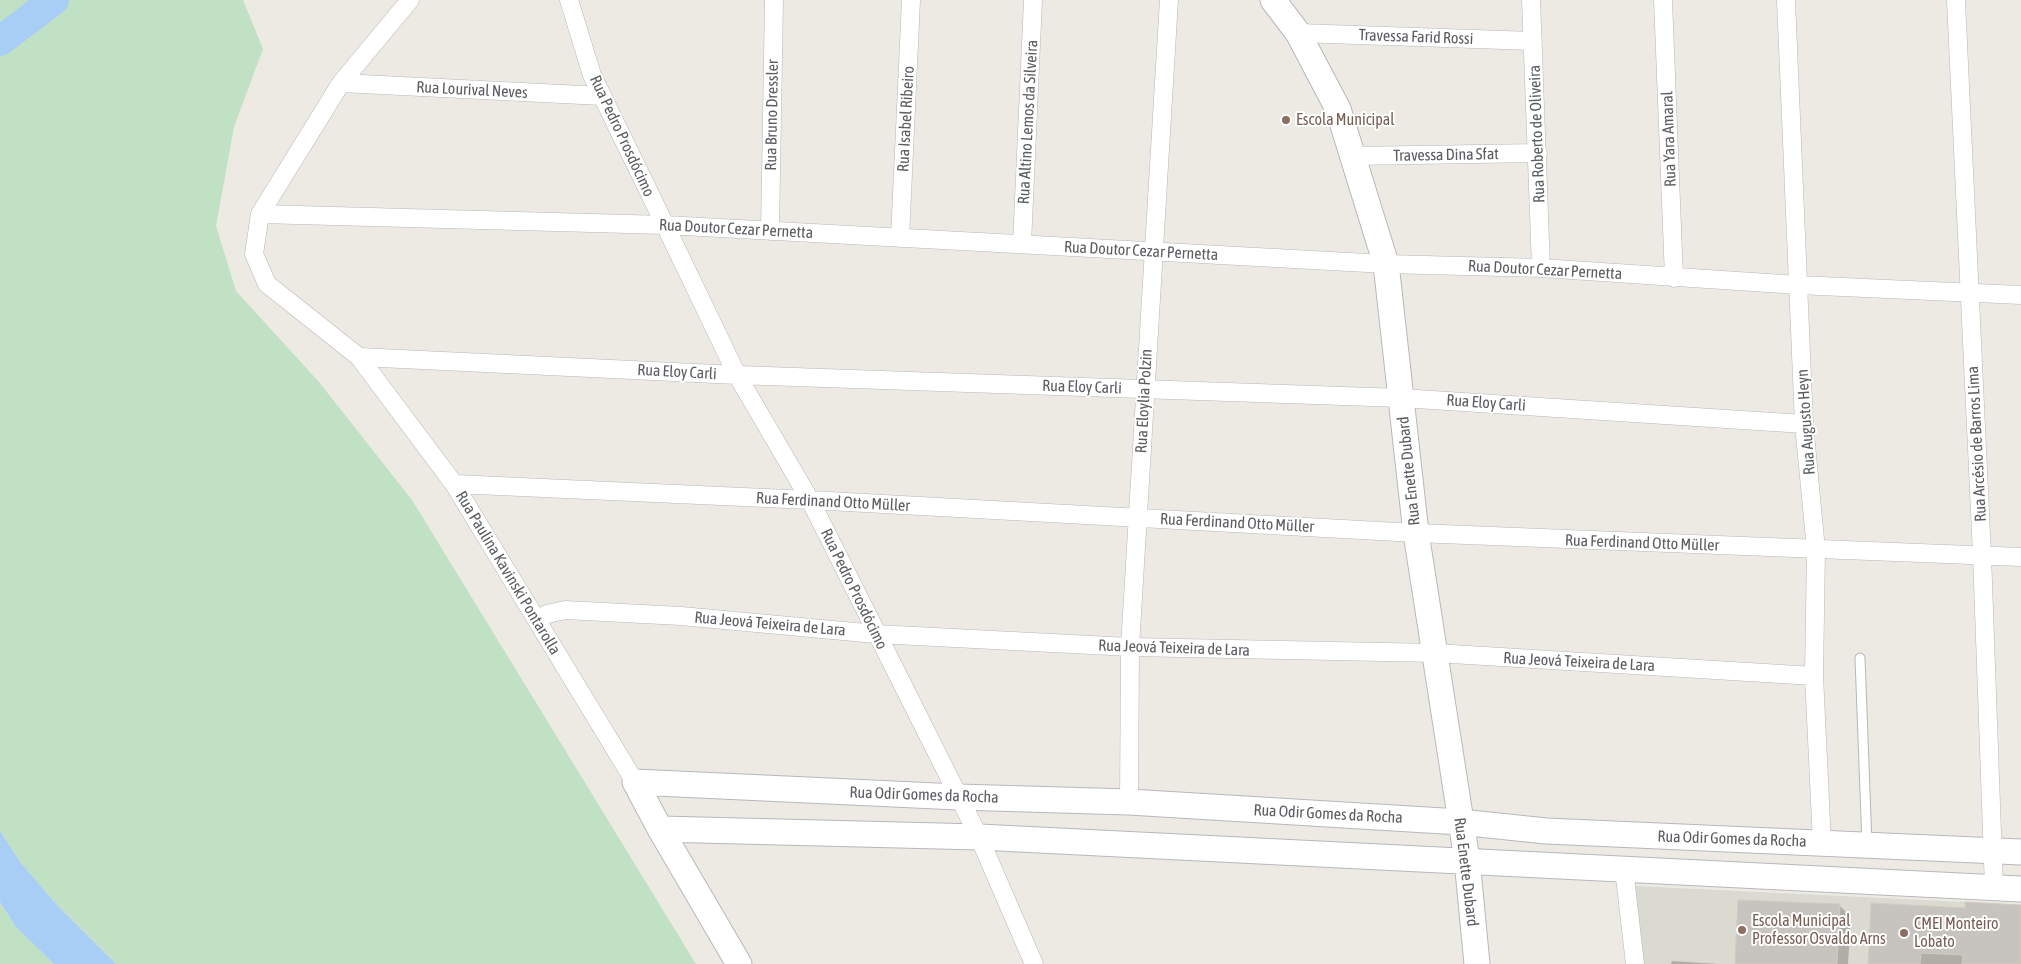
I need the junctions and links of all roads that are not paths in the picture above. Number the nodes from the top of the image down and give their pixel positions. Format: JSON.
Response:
{"nodes":[{"id":1,"x":410,"y":0,"type":"edge"},
{"id":2,"x":569,"y":0,"type":"edge"},
{"id":3,"x":774,"y":0,"type":"edge"},
{"id":4,"x":911,"y":0,"type":"edge"},
{"id":5,"x":1034,"y":0,"type":"edge"},
{"id":6,"x":1169,"y":0,"type":"edge"},
{"id":7,"x":1273,"y":0,"type":"edge"},
{"id":8,"x":1531,"y":0,"type":"edge"},
{"id":9,"x":1663,"y":0,"type":"edge"},
{"id":10,"x":1786,"y":0,"type":"edge"},
{"id":11,"x":1956,"y":0,"type":"edge"},
{"id":12,"x":1298,"y":33,"type":"junction"},
{"id":13,"x":1533,"y":41,"type":"junction"},
{"id":14,"x":341,"y":83,"type":"junction"},
{"id":15,"x":602,"y":96,"type":"junction"},
{"id":16,"x":1538,"y":153,"type":"junction"},
{"id":17,"x":1353,"y":156,"type":"junction"},
{"id":18,"x":260,"y":214,"type":"junction"},
{"id":19,"x":664,"y":225,"type":"junction"},
{"id":20,"x":770,"y":231,"type":"junction"},
{"id":21,"x":900,"y":238,"type":"junction"},
{"id":22,"x":1022,"y":244,"type":"junction"},
{"id":23,"x":1153,"y":251,"type":"junction"},
{"id":24,"x":1386,"y":264,"type":"junction"},
{"id":25,"x":1541,"y":268,"type":"junction"},
{"id":26,"x":1674,"y":278,"type":"junction"},
{"id":27,"x":1798,"y":285,"type":"junction"},
{"id":28,"x":1970,"y":292,"type":"junction"},
{"id":29,"x":2021,"y":295,"type":"edge"},
{"id":30,"x":359,"y":357,"type":"junction"},
{"id":31,"x":737,"y":375,"type":"junction"},
{"id":32,"x":1145,"y":389,"type":"junction"},
{"id":33,"x":1401,"y":398,"type":"junction"},
{"id":34,"x":1804,"y":424,"type":"junction"},
{"id":35,"x":454,"y":484,"type":"junction"},
{"id":36,"x":810,"y":500,"type":"junction"},
{"id":37,"x":1137,"y":518,"type":"junction"},
{"id":38,"x":1416,"y":533,"type":"junction"},
{"id":39,"x":1816,"y":550,"type":"junction"},
{"id":40,"x":1982,"y":555,"type":"junction"},
{"id":41,"x":2021,"y":557,"type":"edge"},
{"id":42,"x":537,"y":620,"type":"junction"},
{"id":43,"x":876,"y":634,"type":"junction"},
{"id":44,"x":1130,"y":648,"type":"junction"},
{"id":45,"x":1435,"y":653,"type":"junction"},
{"id":46,"x":1860,"y":658,"type":"dead end"},
{"id":47,"x":1814,"y":676,"type":"junction"},
{"id":48,"x":635,"y":782,"type":"junction"},
{"id":49,"x":958,"y":797,"type":"junction"},
{"id":50,"x":1130,"y":802,"type":"junction"},
{"id":51,"x":1460,"y":822,"type":"junction"},
{"id":52,"x":660,"y":829,"type":"junction"},
{"id":53,"x":978,"y":837,"type":"junction"},
{"id":54,"x":1822,"y":843,"type":"junction"},
{"id":55,"x":1867,"y":845,"type":"junction"},
{"id":56,"x":1994,"y":850,"type":"junction"},
{"id":57,"x":2021,"y":852,"type":"edge"},
{"id":58,"x":1467,"y":860,"type":"junction"},
{"id":59,"x":1624,"y":869,"type":"junction"},
{"id":60,"x":1994,"y":888,"type":"junction"},
{"id":61,"x":2021,"y":889,"type":"edge"},
{"id":62,"x":739,"y":964,"type":"edge"},
{"id":63,"x":1034,"y":964,"type":"edge"},
{"id":64,"x":1477,"y":964,"type":"edge"},
{"id":65,"x":1635,"y":964,"type":"edge"}],
"edges":[{"from":1,"to":14,"type":"street"},
{"from":2,"to":15,"type":"street","name":"Rua Pedro Prosdócimo"},
{"from":3,"to":20,"type":"street","name":"Rua Bruno Dressler"},
{"from":4,"to":21,"type":"street","name":"Rua Isabel Ribeiro"},
{"from":5,"to":22,"type":"street","name":"Rua Altino Lemos da Silveira"},
{"from":6,"to":23,"type":"street","name":"Rua Eloylia Polzin"},
{"from":7,"to":12,"type":"street","name":"Rua Enette Dubard"},
{"from":8,"to":13,"type":"street","name":"Rua Roberto de Oliveira"},
{"from":9,"to":26,"type":"street","name":"Rua Yara Amaral"},
{"from":10,"to":27,"type":"street","name":"Rua Augusto Heyn"},
{"from":11,"to":28,"type":"street","name":"Rua Arcésio de Barros Lima"},
{"from":12,"to":13,"type":"street","name":"Travessa Farid Rossi"},
{"from":12,"to":17,"type":"street","name":"Rua Enette Dubard"},
{"from":13,"to":16,"type":"street","name":"Rua Roberto de Oliveira"},
{"from":14,"to":15,"type":"street","name":"Rua Lourival Neves"},
{"from":14,"to":18,"type":"street"},
{"from":15,"to":19,"type":"street","name":"Rua Pedro Prosdócimo"},
{"from":16,"to":17,"type":"street","name":"Travessa Dina Sfat"},
{"from":16,"to":25,"type":"street","name":"Rua Roberto de Oliveira"},
{"from":17,"to":24,"type":"street","name":"Rua Enette Dubard"},
{"from":18,"to":19,"type":"street","name":"Rua Doutor Cezar Pernetta"},
{"from":18,"to":30,"type":"street","name":"Rua Paulina Kavinski Pontarolla"},
{"from":19,"to":20,"type":"street","name":"Rua Doutor Cezar Pernetta"},
{"from":19,"to":31,"type":"street","name":"Rua Pedro Prosdócimo"},
{"from":20,"to":21,"type":"street","name":"Rua Doutor Cezar Pernetta"},
{"from":21,"to":22,"type":"street","name":"Rua Doutor Cezar Pernetta"},
{"from":22,"to":23,"type":"street","name":"Rua Doutor Cezar Pernetta"},
{"from":23,"to":24,"type":"street","name":"Rua Doutor Cezar Pernetta"},
{"from":23,"to":32,"type":"street","name":"Rua Eloylia Polzin"},
{"from":24,"to":25,"type":"street","name":"Rua Doutor Cezar Pernetta"},
{"from":24,"to":33,"type":"street","name":"Rua Enette Dubard"},
{"from":25,"to":26,"type":"street","name":"Rua Doutor Cezar Pernetta"},
{"from":26,"to":27,"type":"street","name":"Rua Doutor Cezar Pernetta"},
{"from":27,"to":28,"type":"street","name":"Rua Doutor Cezar Pernetta"},
{"from":27,"to":34,"type":"street","name":"Rua Augusto Heyn"},
{"from":28,"to":29,"type":"street","name":"Rua Doutor Cezar Pernetta"},
{"from":28,"to":40,"type":"street","name":"Rua Arcésio de Barros Lima"},
{"from":30,"to":31,"type":"street","name":"Rua Eloy Carli"},
{"from":30,"to":35,"type":"street","name":"Rua Paulina Kavinski Pontarolla"},
{"from":31,"to":32,"type":"street","name":"Rua Eloy Carli"},
{"from":31,"to":36,"type":"street","name":"Rua Pedro Prosdócimo"},
{"from":32,"to":33,"type":"street","name":"Rua Eloy Carli"},
{"from":32,"to":37,"type":"street","name":"Rua Eloylia Polzin"},
{"from":33,"to":34,"type":"street","name":"Rua Eloy Carli"},
{"from":33,"to":38,"type":"street","name":"Rua Enette Dubard"},
{"from":34,"to":39,"type":"street","name":"Rua Augusto Heyn"},
{"from":35,"to":36,"type":"street","name":"Rua Ferdinand Otto Müller"},
{"from":35,"to":42,"type":"street","name":"Rua Paulina Kavinski Pontarolla"},
{"from":36,"to":37,"type":"street","name":"Rua Ferdinand Otto Müller"},
{"from":36,"to":43,"type":"street","name":"Rua Pedro Prosdócimo"},
{"from":37,"to":38,"type":"street","name":"Rua Ferdinand Otto Müller"},
{"from":37,"to":44,"type":"street","name":"Rua Eloylia Polzin"},
{"from":38,"to":39,"type":"street","name":"Rua Ferdinand Otto Müller"},
{"from":38,"to":45,"type":"street","name":"Rua Enette Dubard"},
{"from":39,"to":40,"type":"street","name":"Rua Ferdinand Otto Müller"},
{"from":39,"to":47,"type":"street","name":"Rua Augusto Heyn"},
{"from":40,"to":41,"type":"street","name":"Rua Ferdinand Otto Müller"},
{"from":40,"to":56,"type":"street","name":"Rua Arcésio de Barros Lima"},
{"from":42,"to":43,"type":"street","name":"Rua Jeová Teixeira de Lara"},
{"from":42,"to":48,"type":"street","name":"Rua Paulina Kavinski Pontarolla"},
{"from":43,"to":44,"type":"street","name":"Rua Jeová Teixeira de Lara"},
{"from":43,"to":49,"type":"street","name":"Rua Pedro Prosdócimo"},
{"from":44,"to":45,"type":"street","name":"Rua Jeová Teixeira de Lara"},
{"from":44,"to":50,"type":"street","name":"Rua Eloylia Polzin"},
{"from":45,"to":47,"type":"street","name":"Rua Jeová Teixeira de Lara"},
{"from":45,"to":51,"type":"street","name":"Rua Enette Dubard"},
{"from":46,"to":55,"type":"lane"},
{"from":47,"to":54,"type":"street","name":"Rua Augusto Heyn"},
{"from":48,"to":49,"type":"street","name":"Rua Odir Gomes da Rocha"},
{"from":48,"to":52,"type":"street","name":"Rua Paulina Kavinski Pontarolla"},
{"from":49,"to":50,"type":"street","name":"Rua Odir Gomes da Rocha"},
{"from":49,"to":53,"type":"street","name":"Rua Pedro Prosdócimo"},
{"from":50,"to":51,"type":"street","name":"Rua Odir Gomes da Rocha"},
{"from":51,"to":54,"type":"street","name":"Rua Odir Gomes da Rocha"},
{"from":51,"to":58,"type":"street","name":"Rua Enette Dubard"},
{"from":52,"to":53,"type":"street"},
{"from":52,"to":62,"type":"street","name":"Rua Paulina Kavinski Pontarolla"},
{"from":53,"to":58,"type":"street"},
{"from":53,"to":63,"type":"street","name":"Rua Pedro Prosdócimo"},
{"from":54,"to":55,"type":"street","name":"Rua Odir Gomes da Rocha"},
{"from":55,"to":56,"type":"street","name":"Rua Odir Gomes da Rocha"},
{"from":56,"to":57,"type":"street","name":"Rua Odir Gomes da Rocha"},
{"from":56,"to":60,"type":"street","name":"Rua Arcésio de Barros Lima"},
{"from":58,"to":59,"type":"street"},
{"from":58,"to":64,"type":"street","name":"Rua Enette Dubard"},
{"from":59,"to":60,"type":"street"},
{"from":59,"to":65,"type":"street"},
{"from":60,"to":61,"type":"street"}]}
